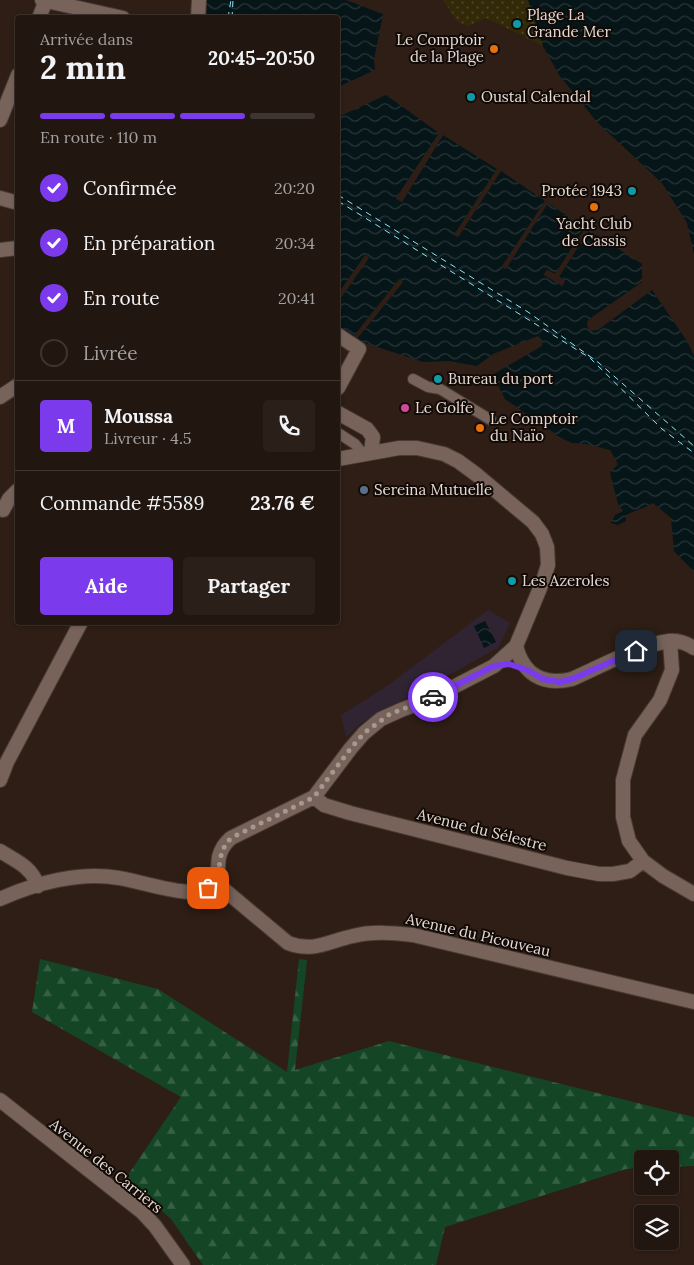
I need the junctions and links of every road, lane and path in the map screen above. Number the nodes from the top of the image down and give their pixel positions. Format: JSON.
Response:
{"nodes":[{"id":1,"x":44,"y":0,"type":"edge"},
{"id":2,"x":199,"y":0,"type":"edge"},
{"id":3,"x":40,"y":15,"type":"edge"},
{"id":4,"x":114,"y":15,"type":"edge"},
{"id":5,"x":198,"y":15,"type":"edge"},
{"id":6,"x":15,"y":82,"type":"edge"},
{"id":7,"x":0,"y":120,"type":"edge"},
{"id":8,"x":0,"y":198,"type":"edge"},
{"id":9,"x":15,"y":202,"type":"edge"},
{"id":10,"x":15,"y":248,"type":"edge"},
{"id":11,"x":0,"y":250,"type":"edge"},
{"id":12,"x":340,"y":336,"type":"edge"},
{"id":13,"x":413,"y":379,"type":"dead end"},
{"id":14,"x":340,"y":384,"type":"edge"},
{"id":15,"x":15,"y":387,"type":"edge"},
{"id":16,"x":0,"y":397,"type":"edge"},
{"id":17,"x":340,"y":414,"type":"edge"},
{"id":18,"x":492,"y":420,"type":"dead end"},
{"id":19,"x":340,"y":434,"type":"edge"},
{"id":20,"x":367,"y":453,"type":"junction"},
{"id":21,"x":340,"y":459,"type":"edge"},
{"id":22,"x":15,"y":493,"type":"edge"},
{"id":23,"x":1,"y":512,"type":"edge"},
{"id":24,"x":79,"y":625,"type":"edge"},
{"id":25,"x":670,"y":641,"type":"junction"},
{"id":26,"x":516,"y":646,"type":"junction"},
{"id":27,"x":694,"y":648,"type":"edge"},
{"id":28,"x":494,"y":666,"type":"junction"},
{"id":29,"x":527,"y":670,"type":"junction"},
{"id":30,"x":0,"y":780,"type":"edge"},
{"id":31,"x":314,"y":797,"type":"junction"},
{"id":32,"x":0,"y":851,"type":"edge"},
{"id":33,"x":643,"y":861,"type":"junction"},
{"id":34,"x":215,"y":882,"type":"junction"},
{"id":35,"x":38,"y":886,"type":"junction"},
{"id":36,"x":694,"y":894,"type":"edge"},
{"id":37,"x":0,"y":900,"type":"edge"},
{"id":38,"x":694,"y":1002,"type":"edge"},
{"id":39,"x":0,"y":1100,"type":"edge"},
{"id":40,"x":183,"y":1265,"type":"edge"}],
"edges":[{"from":1,"to":3,"type":"street"},
{"from":1,"to":4,"type":"street"},
{"from":2,"to":5,"type":"street"},
{"from":6,"to":7,"type":"street"},
{"from":8,"to":9,"type":"street"},
{"from":10,"to":11,"type":"street"},
{"from":12,"to":14,"type":"street"},
{"from":13,"to":18,"type":"street"},
{"from":15,"to":16,"type":"street"},
{"from":17,"to":20,"type":"street"},
{"from":19,"to":20,"type":"street"},
{"from":20,"to":21,"type":"street"},
{"from":20,"to":26,"type":"street"},
{"from":22,"to":23,"type":"street"},
{"from":24,"to":30,"type":"street"},
{"from":25,"to":27,"type":"street"},
{"from":25,"to":29,"type":"street"},
{"from":25,"to":33,"type":"street"},
{"from":26,"to":28,"type":"street"},
{"from":26,"to":29,"type":"street"},
{"from":28,"to":29,"type":"street"},
{"from":28,"to":31,"type":"street"},
{"from":31,"to":33,"type":"street","name":"Avenue du Sélestre"},
{"from":31,"to":34,"type":"street"},
{"from":32,"to":35,"type":"street"},
{"from":33,"to":36,"type":"street"},
{"from":34,"to":35,"type":"street"},
{"from":34,"to":38,"type":"street","name":"Avenue du Picouveau"},
{"from":35,"to":37,"type":"street"},
{"from":39,"to":40,"type":"street","name":"Avenue des Carriers"}]}
